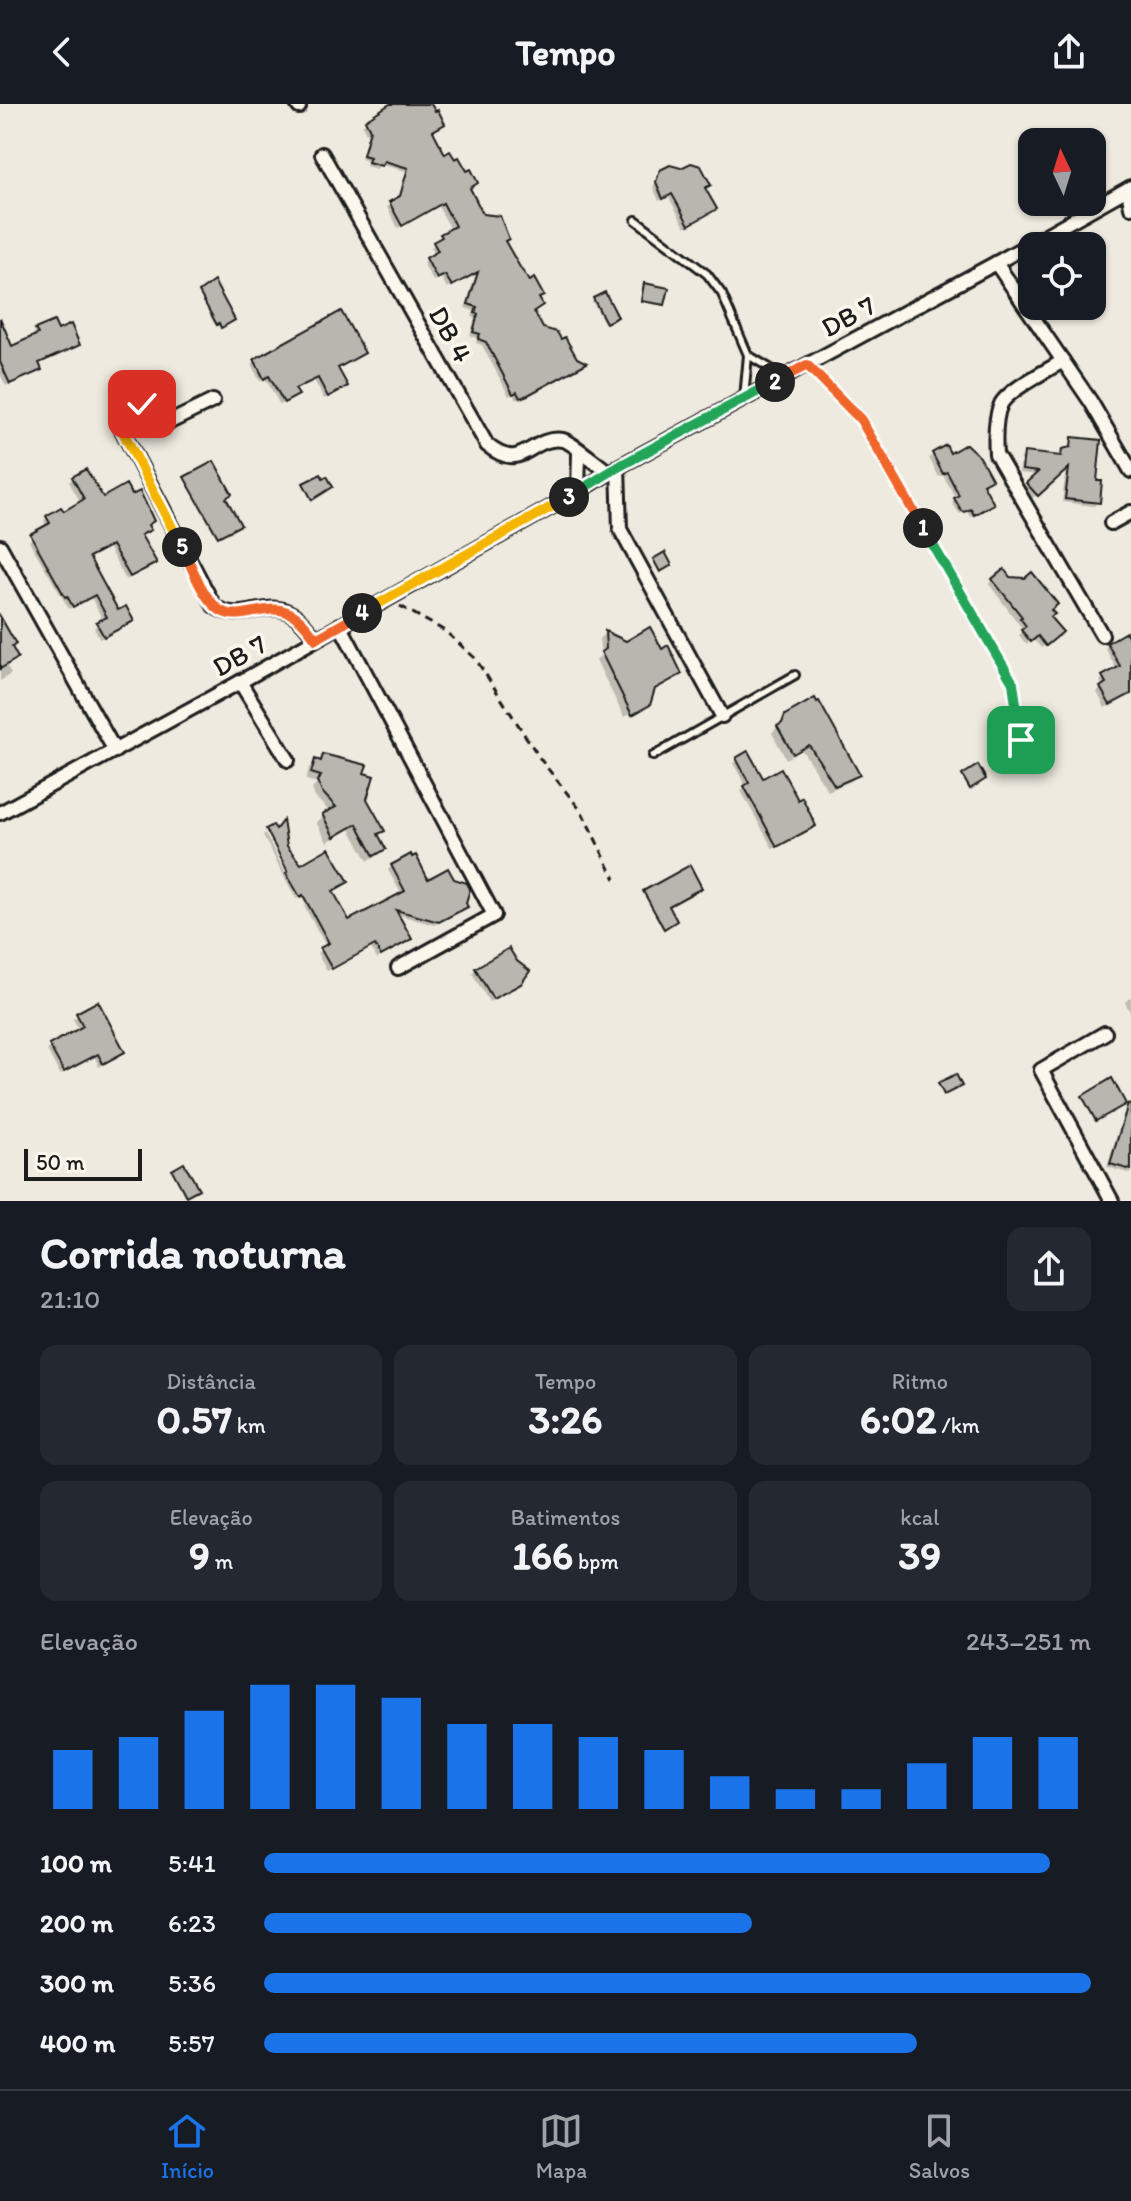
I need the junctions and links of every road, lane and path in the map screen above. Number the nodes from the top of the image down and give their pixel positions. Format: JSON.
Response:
{"nodes":[{"id":1,"x":322,"y":154,"type":"dead end"},
{"id":2,"x":1130,"y":188,"type":"edge"},
{"id":3,"x":1131,"y":207,"type":"edge"},
{"id":4,"x":636,"y":220,"type":"dead end"},
{"id":5,"x":996,"y":263,"type":"junction"},
{"id":6,"x":748,"y":355,"type":"junction"},
{"id":7,"x":1063,"y":361,"type":"junction"},
{"id":8,"x":807,"y":365,"type":"junction"},
{"id":9,"x":785,"y":377,"type":"junction"},
{"id":10,"x":121,"y":385,"type":"dead end"},
{"id":11,"x":744,"y":398,"type":"junction"},
{"id":12,"x":213,"y":401,"type":"dead end"},
{"id":13,"x":131,"y":404,"type":"junction"},
{"id":14,"x":146,"y":409,"type":"junction"},
{"id":15,"x":128,"y":418,"type":"junction"},
{"id":16,"x":579,"y":452,"type":"junction"},
{"id":17,"x":614,"y":470,"type":"junction"},
{"id":18,"x":1131,"y":471,"type":"edge"},
{"id":19,"x":578,"y":492,"type":"junction"},
{"id":20,"x":1131,"y":512,"type":"edge"},
{"id":21,"x":1111,"y":523,"type":"dead end"},
{"id":22,"x":0,"y":546,"type":"edge"},
{"id":23,"x":386,"y":598,"type":"junction"},
{"id":24,"x":340,"y":625,"type":"junction"},
{"id":25,"x":1102,"y":635,"type":"dead end"},
{"id":26,"x":316,"y":639,"type":"junction"},
{"id":27,"x":795,"y":675,"type":"dead end"},
{"id":28,"x":240,"y":682,"type":"junction"},
{"id":29,"x":722,"y":716,"type":"junction"},
{"id":30,"x":1021,"y":740,"type":"dead end"},
{"id":31,"x":115,"y":751,"type":"junction"},
{"id":32,"x":653,"y":756,"type":"dead end"},
{"id":33,"x":288,"y":760,"type":"dead end"},
{"id":34,"x":0,"y":813,"type":"edge"},
{"id":35,"x":615,"y":879,"type":"dead end"},
{"id":36,"x":398,"y":968,"type":"dead end"},
{"id":37,"x":1105,"y":1033,"type":"dead end"},
{"id":38,"x":1112,"y":1201,"type":"edge"}],
"edges":[{"from":1,"to":16,"type":"street","name":"DB 4"},
{"from":2,"to":3,"type":"street"},
{"from":2,"to":5,"type":"street","name":"DB 7"},
{"from":4,"to":6,"type":"lane"},
{"from":5,"to":7,"type":"street"},
{"from":5,"to":8,"type":"street","name":"DB 7"},
{"from":6,"to":9,"type":"lane"},
{"from":6,"to":11,"type":"lane"},
{"from":7,"to":18,"type":"street"},
{"from":7,"to":25,"type":"street"},
{"from":8,"to":9,"type":"street","name":"DB 7"},
{"from":8,"to":30,"type":"lane"},
{"from":9,"to":11,"type":"street","name":"DB 7"},
{"from":10,"to":13,"type":"street"},
{"from":11,"to":17,"type":"street","name":"DB 7"},
{"from":12,"to":14,"type":"street"},
{"from":13,"to":14,"type":"street"},
{"from":13,"to":15,"type":"street"},
{"from":14,"to":15,"type":"street"},
{"from":15,"to":26,"type":"street"},
{"from":16,"to":17,"type":"street","name":"DB 4"},
{"from":16,"to":19,"type":"street"},
{"from":17,"to":19,"type":"street","name":"DB 7"},
{"from":17,"to":29,"type":"street"},
{"from":19,"to":23,"type":"street","name":"DB 7"},
{"from":20,"to":21,"type":"street"},
{"from":22,"to":31,"type":"street"},
{"from":23,"to":24,"type":"street","name":"DB 7"},
{"from":23,"to":35,"type":"path"},
{"from":24,"to":26,"type":"street","name":"DB 7"},
{"from":24,"to":36,"type":"street"},
{"from":26,"to":28,"type":"street","name":"DB 7"},
{"from":27,"to":29,"type":"lane"},
{"from":28,"to":31,"type":"street","name":"DB 7"},
{"from":28,"to":33,"type":"street"},
{"from":29,"to":32,"type":"lane"},
{"from":31,"to":34,"type":"street","name":"DB 7"},
{"from":37,"to":38,"type":"street"}]}
